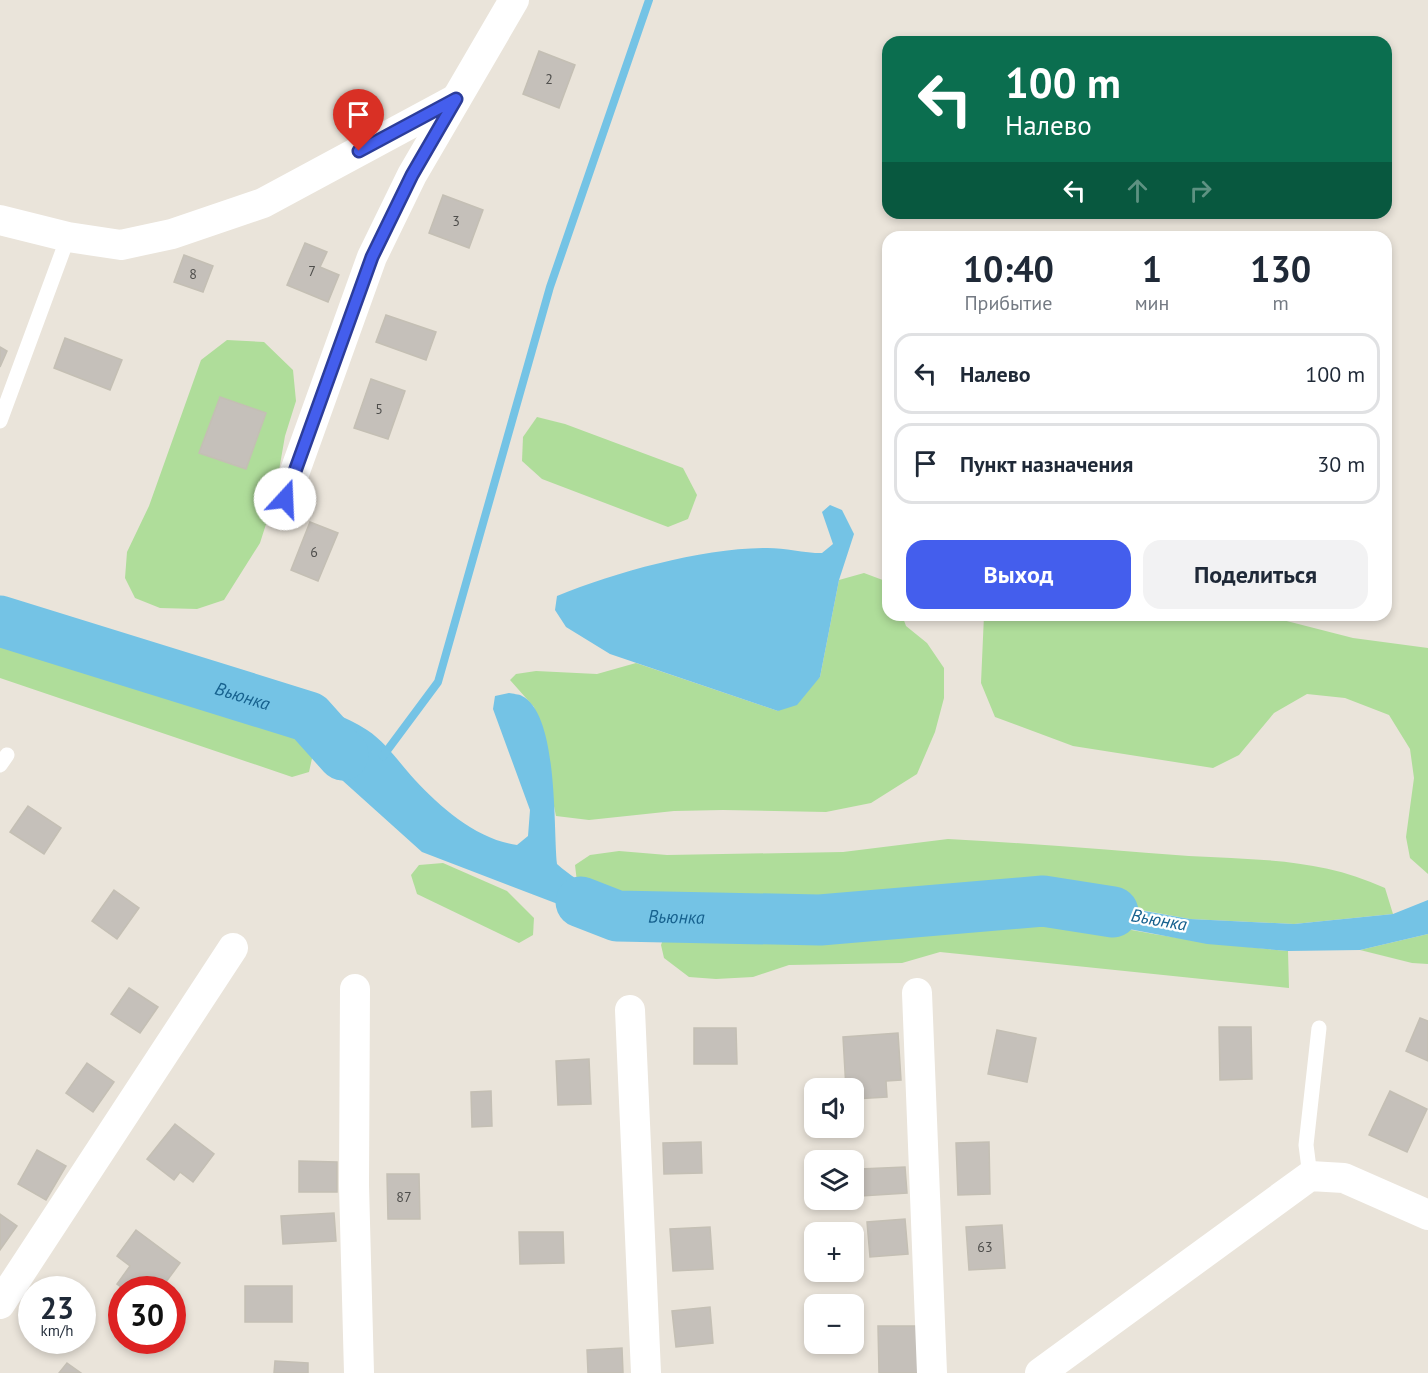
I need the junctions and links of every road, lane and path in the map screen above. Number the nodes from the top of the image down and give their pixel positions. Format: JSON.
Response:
{"nodes":[{"id":1,"x":514,"y":0,"type":"edge"},
{"id":2,"x":456,"y":99,"type":"junction"},
{"id":3,"x":0,"y":220,"type":"edge"},
{"id":4,"x":68,"y":237,"type":"junction"},
{"id":5,"x":0,"y":421,"type":"edge"},
{"id":6,"x":285,"y":499,"type":"dead end"},
{"id":7,"x":233,"y":948,"type":"dead end"},
{"id":8,"x":355,"y":989,"type":"dead end"},
{"id":9,"x":917,"y":993,"type":"dead end"},
{"id":10,"x":630,"y":1010,"type":"dead end"},
{"id":11,"x":1319,"y":1028,"type":"dead end"},
{"id":12,"x":1310,"y":1176,"type":"junction"},
{"id":13,"x":1428,"y":1215,"type":"edge"},
{"id":14,"x":0,"y":1304,"type":"edge"},
{"id":15,"x":359,"y":1373,"type":"edge"},
{"id":16,"x":646,"y":1373,"type":"edge"},
{"id":17,"x":932,"y":1373,"type":"edge"},
{"id":18,"x":1040,"y":1373,"type":"edge"}],
"edges":[{"from":1,"to":2,"type":"street"},
{"from":2,"to":4,"type":"street"},
{"from":2,"to":6,"type":"street"},
{"from":3,"to":4,"type":"street"},
{"from":4,"to":5,"type":"lane"},
{"from":7,"to":14,"type":"street"},
{"from":8,"to":15,"type":"street"},
{"from":9,"to":17,"type":"street"},
{"from":10,"to":16,"type":"street"},
{"from":11,"to":12,"type":"lane"},
{"from":12,"to":13,"type":"street"},
{"from":12,"to":18,"type":"street"}]}
